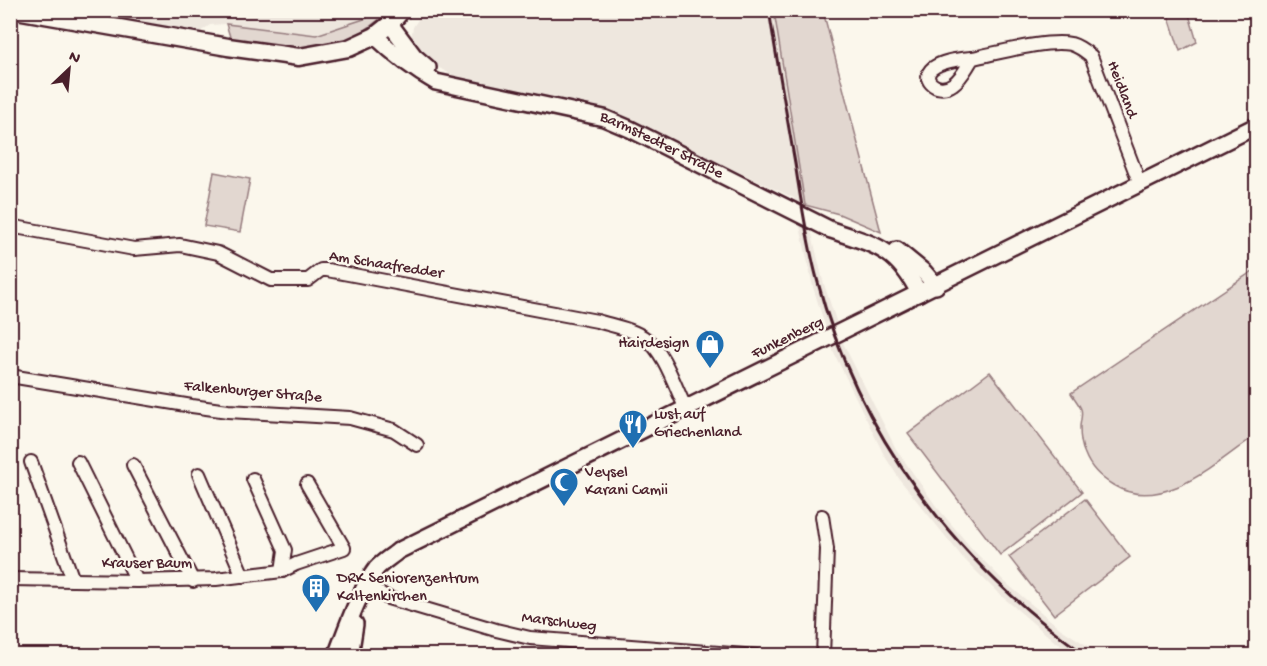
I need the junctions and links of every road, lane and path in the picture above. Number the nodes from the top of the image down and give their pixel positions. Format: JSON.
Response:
{"nodes":[{"id":1,"x":16,"y":10,"type":"edge"},
{"id":2,"x":402,"y":10,"type":"edge"},
{"id":3,"x":390,"y":24,"type":"junction"},
{"id":4,"x":375,"y":36,"type":"junction"},
{"id":5,"x":972,"y":58,"type":"dead end"},
{"id":6,"x":455,"y":87,"type":"junction"},
{"id":7,"x":1257,"y":126,"type":"edge"},
{"id":8,"x":1140,"y":184,"type":"junction"},
{"id":9,"x":10,"y":226,"type":"edge"},
{"id":10,"x":855,"y":238,"type":"junction"},
{"id":11,"x":936,"y":286,"type":"junction"},
{"id":12,"x":919,"y":293,"type":"junction"},
{"id":13,"x":10,"y":376,"type":"edge"},
{"id":14,"x":686,"y":409,"type":"junction"},
{"id":15,"x":417,"y":445,"type":"dead end"},
{"id":16,"x":31,"y":462,"type":"dead end"},
{"id":17,"x":78,"y":462,"type":"dead end"},
{"id":18,"x":133,"y":465,"type":"dead end"},
{"id":19,"x":198,"y":474,"type":"dead end"},
{"id":20,"x":253,"y":480,"type":"dead end"},
{"id":21,"x":307,"y":484,"type":"dead end"},
{"id":22,"x":822,"y":516,"type":"dead end"},
{"id":23,"x":282,"y":572,"type":"junction"},
{"id":24,"x":243,"y":576,"type":"junction"},
{"id":25,"x":10,"y":579,"type":"edge"},
{"id":26,"x":72,"y":580,"type":"junction"},
{"id":27,"x":137,"y":581,"type":"junction"},
{"id":28,"x":193,"y":581,"type":"junction"},
{"id":29,"x":366,"y":585,"type":"junction"},
{"id":30,"x":357,"y":606,"type":"junction"},
{"id":31,"x":336,"y":656,"type":"edge"},
{"id":32,"x":350,"y":656,"type":"edge"},
{"id":33,"x":757,"y":656,"type":"edge"},
{"id":34,"x":823,"y":656,"type":"edge"}],
"edges":[{"from":1,"to":4,"type":"main road"},
{"from":2,"to":3,"type":"main road"},
{"from":3,"to":4,"type":"main road"},
{"from":3,"to":6,"type":"street","name":"Barmstedter Straße"},
{"from":4,"to":6,"type":"street","name":"Barmstedter Straße"},
{"from":5,"to":8,"type":"street","name":"Heidland"},
{"from":6,"to":10,"type":"street","name":"Barmstedter Straße"},
{"from":7,"to":8,"type":"street","name":"Funkenberg"},
{"from":8,"to":11,"type":"street","name":"Funkenberg"},
{"from":9,"to":14,"type":"street","name":"Am Schaafredder"},
{"from":10,"to":11,"type":"street","name":"Barmstedter Straße"},
{"from":10,"to":12,"type":"street","name":"Barmstedter Straße"},
{"from":11,"to":12,"type":"street","name":"Funkenberg"},
{"from":12,"to":14,"type":"street","name":"Funkenberg"},
{"from":13,"to":15,"type":"street","name":"Falkenburger Straße"},
{"from":14,"to":29,"type":"street","name":"Funkenberg"},
{"from":16,"to":26,"type":"street"},
{"from":17,"to":27,"type":"street"},
{"from":18,"to":28,"type":"street"},
{"from":19,"to":24,"type":"street"},
{"from":20,"to":23,"type":"street"},
{"from":21,"to":23,"type":"street","name":"Krauser Baum"},
{"from":22,"to":34,"type":"street"},
{"from":23,"to":24,"type":"street","name":"Krauser Baum"},
{"from":24,"to":28,"type":"street","name":"Krauser Baum"},
{"from":25,"to":26,"type":"street","name":"Krauser Baum"},
{"from":26,"to":27,"type":"street","name":"Krauser Baum"},
{"from":27,"to":28,"type":"street","name":"Krauser Baum"},
{"from":29,"to":30,"type":"street","name":"Funkenberg"},
{"from":29,"to":33,"type":"street","name":"Marschweg"},
{"from":30,"to":31,"type":"street","name":"Funkenberg"},
{"from":30,"to":32,"type":"street","name":"Funkenberg"}]}
